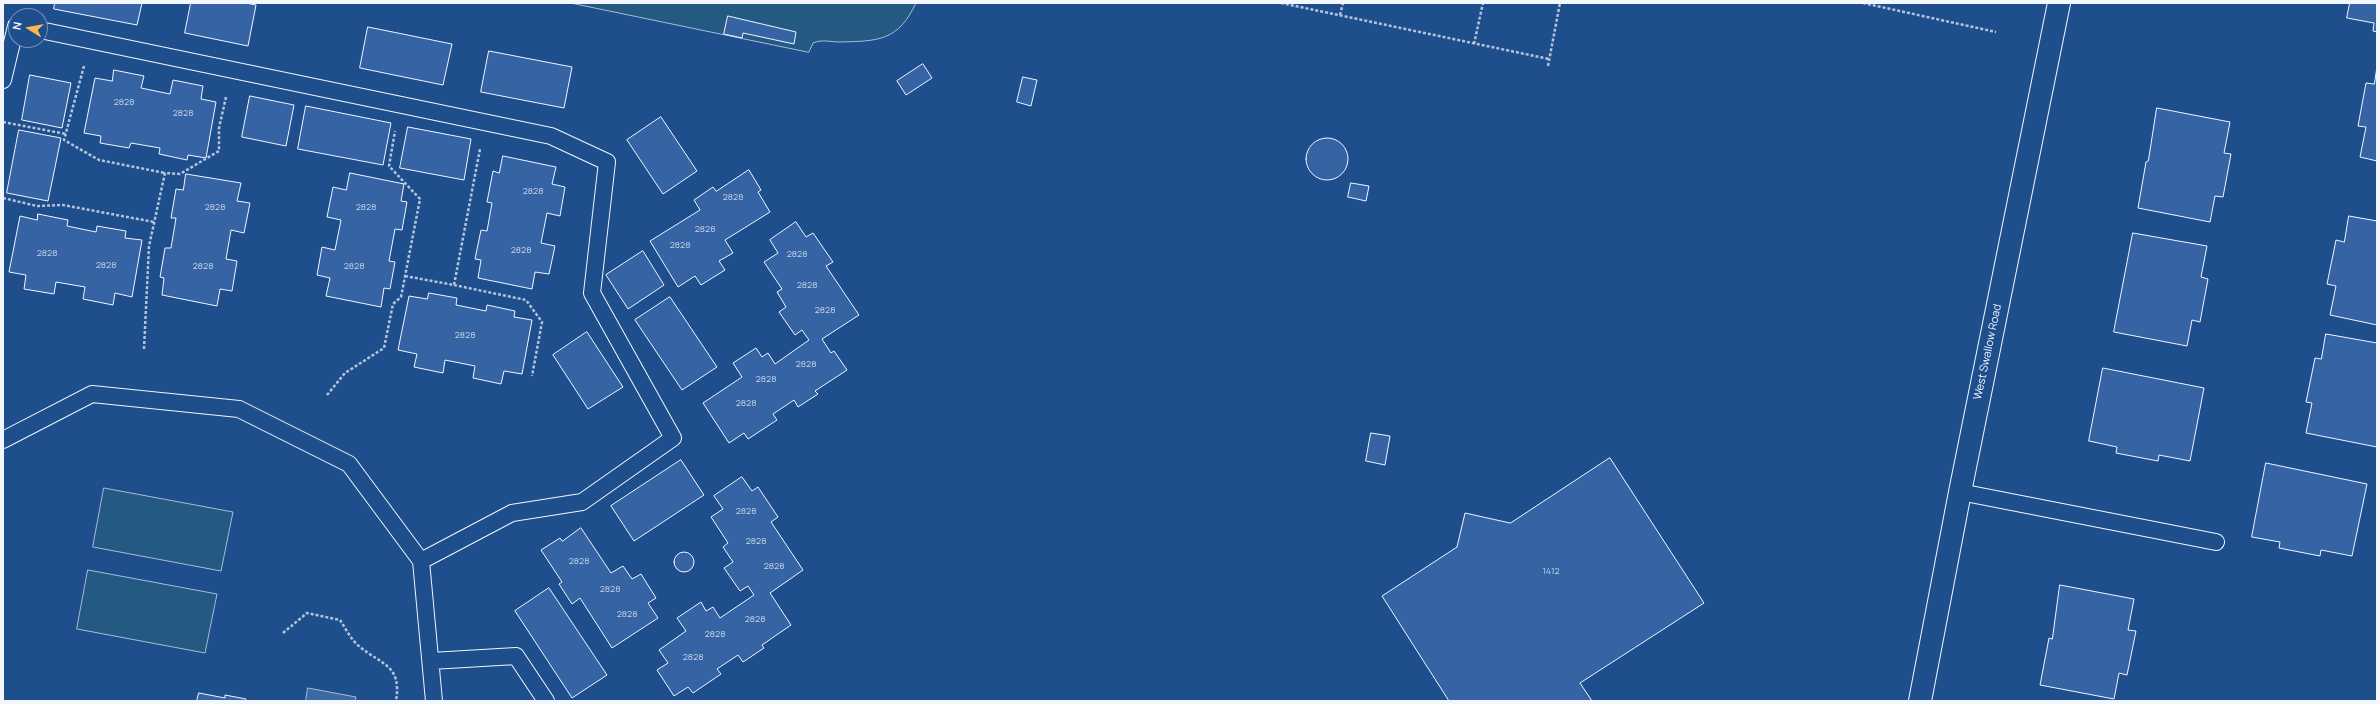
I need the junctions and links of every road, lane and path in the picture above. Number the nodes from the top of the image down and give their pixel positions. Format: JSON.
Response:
{"nodes":[{"id":1,"x":1281,"y":3,"type":"edge"},
{"id":2,"x":1343,"y":3,"type":"edge"},
{"id":3,"x":1483,"y":3,"type":"edge"},
{"id":4,"x":1560,"y":3,"type":"edge"},
{"id":5,"x":1863,"y":3,"type":"edge"},
{"id":6,"x":2059,"y":3,"type":"edge"},
{"id":7,"x":1340,"y":15,"type":"junction"},
{"id":8,"x":48,"y":32,"type":"edge"},
{"id":9,"x":1996,"y":32,"type":"dead end"},
{"id":10,"x":90,"y":41,"type":"junction"},
{"id":11,"x":1474,"y":44,"type":"junction"},
{"id":12,"x":11,"y":48,"type":"edge"},
{"id":13,"x":1549,"y":59,"type":"junction"},
{"id":14,"x":1548,"y":66,"type":"dead end"},
{"id":15,"x":231,"y":70,"type":"junction"},
{"id":16,"x":3,"y":80,"type":"edge"},
{"id":17,"x":400,"y":105,"type":"junction"},
{"id":18,"x":3,"y":122,"type":"edge"},
{"id":19,"x":485,"y":122,"type":"junction"},
{"id":20,"x":66,"y":134,"type":"junction"},
{"id":21,"x":165,"y":173,"type":"junction"},
{"id":22,"x":3,"y":198,"type":"edge"},
{"id":23,"x":154,"y":222,"type":"junction"},
{"id":24,"x":405,"y":276,"type":"junction"},
{"id":25,"x":454,"y":285,"type":"junction"},
{"id":26,"x":144,"y":349,"type":"dead end"},
{"id":27,"x":532,"y":376,"type":"dead end"},
{"id":28,"x":327,"y":395,"type":"dead end"},
{"id":29,"x":3,"y":440,"type":"edge"},
{"id":30,"x":1960,"y":492,"type":"junction"},
{"id":31,"x":2216,"y":542,"type":"dead end"},
{"id":32,"x":421,"y":561,"type":"junction"},
{"id":33,"x":283,"y":633,"type":"dead end"},
{"id":34,"x":431,"y":661,"type":"junction"},
{"id":35,"x":396,"y":701,"type":"edge"},
{"id":36,"x":434,"y":701,"type":"edge"},
{"id":37,"x":546,"y":701,"type":"edge"},
{"id":38,"x":1920,"y":701,"type":"edge"}],
"edges":[{"from":1,"to":7,"type":"path"},
{"from":2,"to":7,"type":"path"},
{"from":3,"to":11,"type":"path"},
{"from":4,"to":13,"type":"path"},
{"from":5,"to":9,"type":"path"},
{"from":6,"to":30,"type":"street","name":"West Swallow Road"},
{"from":7,"to":11,"type":"path"},
{"from":8,"to":10,"type":"lane"},
{"from":10,"to":15,"type":"lane"},
{"from":10,"to":20,"type":"path"},
{"from":11,"to":13,"type":"path"},
{"from":12,"to":16,"type":"lane"},
{"from":13,"to":14,"type":"path"},
{"from":15,"to":17,"type":"lane"},
{"from":15,"to":21,"type":"path"},
{"from":17,"to":19,"type":"lane"},
{"from":17,"to":24,"type":"path"},
{"from":18,"to":20,"type":"path"},
{"from":19,"to":25,"type":"path"},
{"from":19,"to":32,"type":"lane"},
{"from":20,"to":21,"type":"path"},
{"from":21,"to":23,"type":"path"},
{"from":22,"to":23,"type":"path"},
{"from":23,"to":26,"type":"path"},
{"from":24,"to":25,"type":"path"},
{"from":24,"to":28,"type":"path"},
{"from":25,"to":27,"type":"path"},
{"from":29,"to":32,"type":"lane"},
{"from":30,"to":31,"type":"lane"},
{"from":30,"to":38,"type":"street","name":"West Swallow Road"},
{"from":32,"to":34,"type":"lane"},
{"from":33,"to":35,"type":"path"},
{"from":34,"to":36,"type":"lane"},
{"from":34,"to":37,"type":"lane"}]}
